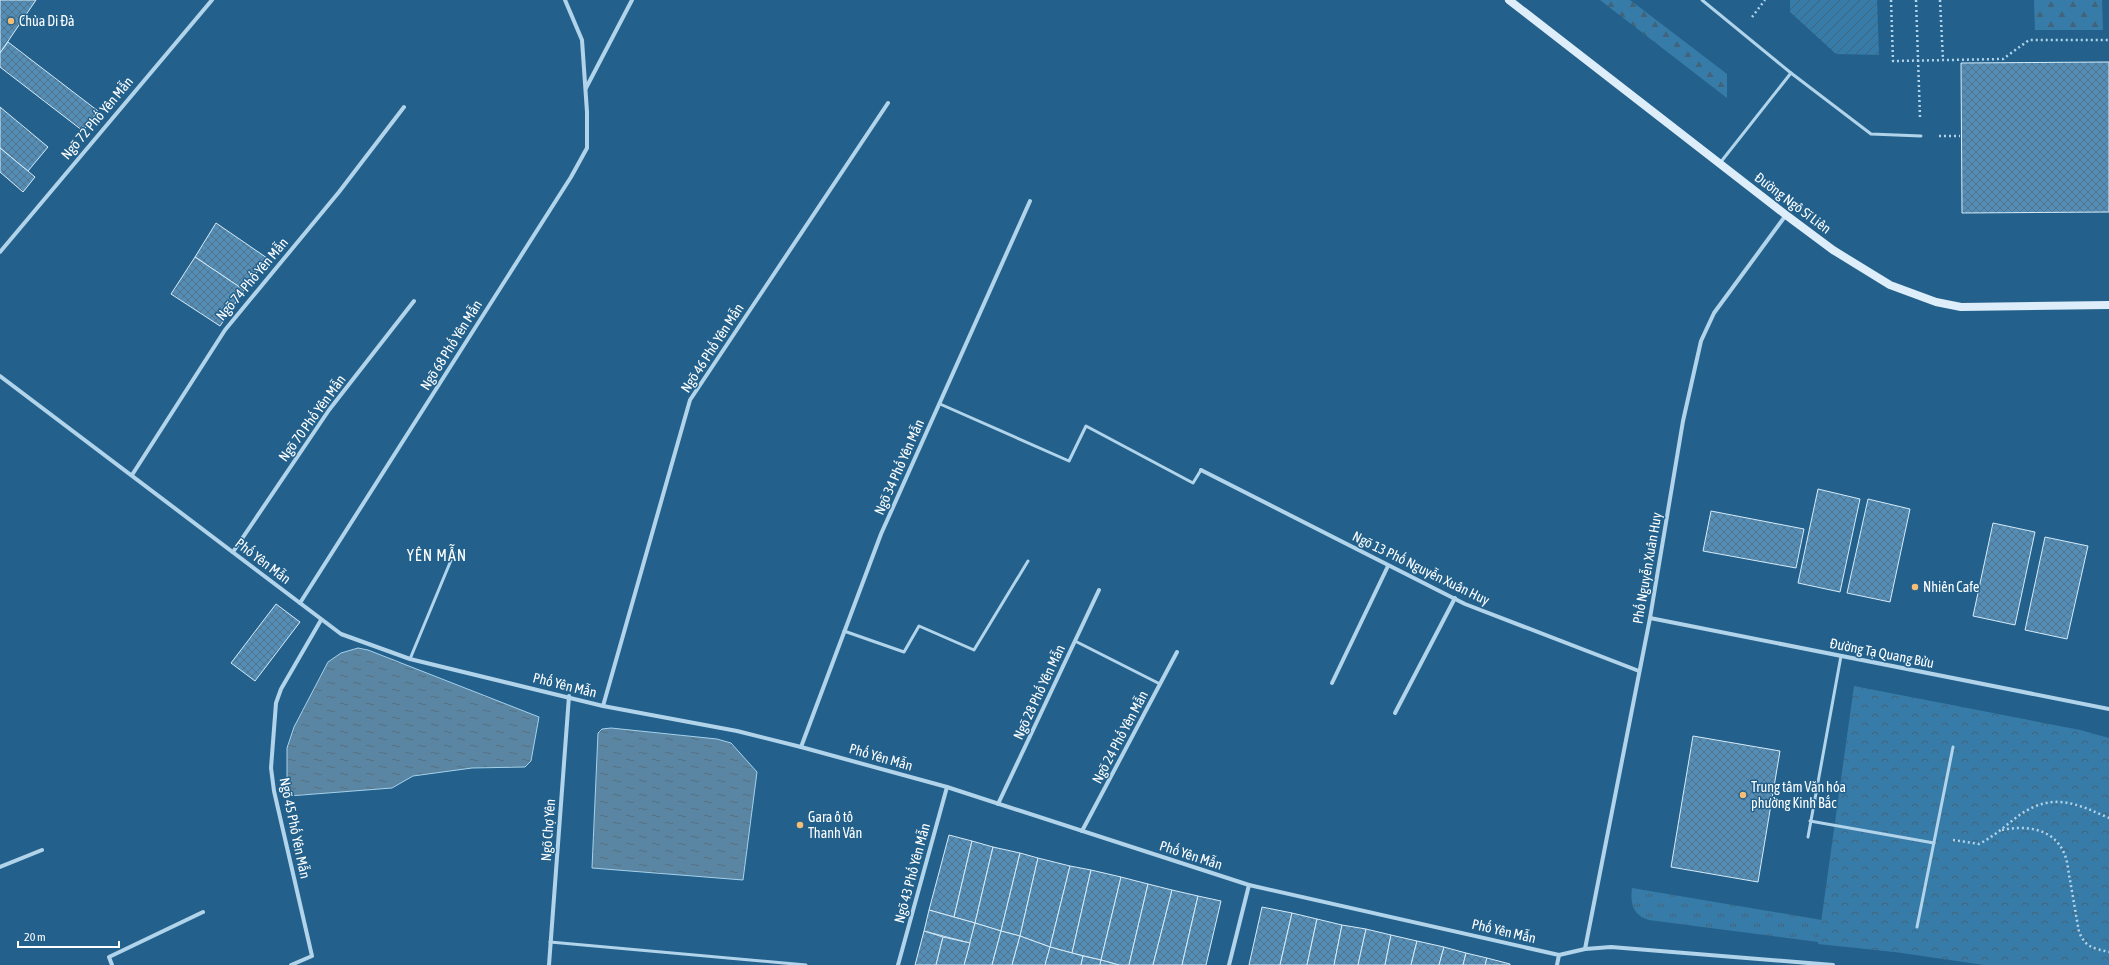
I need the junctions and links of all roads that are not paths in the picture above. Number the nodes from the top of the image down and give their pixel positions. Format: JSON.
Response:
{"nodes":[{"id":1,"x":212,"y":0,"type":"edge"},
{"id":2,"x":565,"y":0,"type":"edge"},
{"id":3,"x":632,"y":0,"type":"edge"},
{"id":4,"x":1509,"y":0,"type":"edge"},
{"id":5,"x":1702,"y":0,"type":"edge"},
{"id":6,"x":1791,"y":73,"type":"junction"},
{"id":7,"x":585,"y":89,"type":"junction"},
{"id":8,"x":888,"y":103,"type":"dead end"},
{"id":9,"x":404,"y":107,"type":"dead end"},
{"id":10,"x":1921,"y":136,"type":"road end"},
{"id":11,"x":1720,"y":163,"type":"junction"},
{"id":12,"x":1030,"y":201,"type":"dead end"},
{"id":13,"x":1786,"y":215,"type":"junction"},
{"id":14,"x":0,"y":252,"type":"edge"},
{"id":15,"x":414,"y":301,"type":"dead end"},
{"id":16,"x":2109,"y":305,"type":"edge"},
{"id":17,"x":0,"y":376,"type":"edge"},
{"id":18,"x":940,"y":404,"type":"junction"},
{"id":19,"x":1201,"y":470,"type":"joint"},
{"id":20,"x":132,"y":475,"type":"junction"},
{"id":21,"x":232,"y":552,"type":"junction"},
{"id":22,"x":454,"y":553,"type":"dead end"},
{"id":23,"x":1028,"y":561,"type":"dead end"},
{"id":24,"x":1388,"y":566,"type":"junction"},
{"id":25,"x":1099,"y":590,"type":"dead end"},
{"id":26,"x":1455,"y":598,"type":"junction"},
{"id":27,"x":300,"y":603,"type":"junction"},
{"id":28,"x":1650,"y":618,"type":"junction"},
{"id":29,"x":321,"y":620,"type":"junction"},
{"id":30,"x":844,"y":631,"type":"junction"},
{"id":31,"x":1075,"y":641,"type":"junction"},
{"id":32,"x":1177,"y":652,"type":"dead end"},
{"id":33,"x":1841,"y":656,"type":"junction"},
{"id":34,"x":410,"y":659,"type":"junction"},
{"id":35,"x":1639,"y":671,"type":"junction"},
{"id":36,"x":1332,"y":683,"type":"dead end"},
{"id":37,"x":1160,"y":684,"type":"junction"},
{"id":38,"x":569,"y":696,"type":"junction"},
{"id":39,"x":602,"y":706,"type":"junction"},
{"id":40,"x":2109,"y":709,"type":"edge"},
{"id":41,"x":1396,"y":713,"type":"dead end"},
{"id":42,"x":801,"y":747,"type":"junction"},
{"id":43,"x":1953,"y":747,"type":"dead end"},
{"id":44,"x":947,"y":787,"type":"junction"},
{"id":45,"x":998,"y":804,"type":"junction"},
{"id":46,"x":1810,"y":821,"type":"junction"},
{"id":47,"x":1082,"y":831,"type":"junction"},
{"id":48,"x":1808,"y":837,"type":"dead end"},
{"id":49,"x":1934,"y":843,"type":"junction"},
{"id":50,"x":42,"y":850,"type":"dead end"},
{"id":51,"x":0,"y":867,"type":"edge"},
{"id":52,"x":1249,"y":885,"type":"junction"},
{"id":53,"x":203,"y":912,"type":"dead end"},
{"id":54,"x":1917,"y":927,"type":"dead end"},
{"id":55,"x":550,"y":942,"type":"junction"},
{"id":56,"x":1585,"y":949,"type":"junction"},
{"id":57,"x":1559,"y":955,"type":"junction"},
{"id":58,"x":1804,"y":963,"type":"edge"},
{"id":59,"x":112,"y":965,"type":"edge"},
{"id":60,"x":291,"y":965,"type":"edge"},
{"id":61,"x":549,"y":965,"type":"edge"},
{"id":62,"x":806,"y":965,"type":"edge"},
{"id":63,"x":898,"y":965,"type":"edge"},
{"id":64,"x":1229,"y":965,"type":"edge"},
{"id":65,"x":1557,"y":965,"type":"edge"},
{"id":66,"x":1832,"y":965,"type":"edge"}],
"edges":[{"from":1,"to":14,"type":"street","name":"Ngõ 72 Phố Yên Mẫn"},
{"from":2,"to":7,"type":"street","name":"Ngõ 68 Phố Yên Mẫn"},
{"from":3,"to":7,"type":"street","name":"Ngõ 68 Phố Yên Mẫn"},
{"from":4,"to":11,"type":"street","name":"Đường Ngô Sĩ Liên"},
{"from":5,"to":6,"type":"lane"},
{"from":6,"to":10,"type":"lane"},
{"from":6,"to":11,"type":"lane"},
{"from":7,"to":27,"type":"street","name":"Ngõ 68 Phố Yên Mẫn"},
{"from":8,"to":39,"type":"street","name":"Ngõ 46 Phố Yên Mẫn"},
{"from":9,"to":20,"type":"street","name":"Ngõ 74 Phố Yên Mẫn"},
{"from":11,"to":13,"type":"street","name":"Đường Ngô Sĩ Liên"},
{"from":12,"to":18,"type":"street","name":"Ngõ 34 Phố Yên Mẫn"},
{"from":13,"to":16,"type":"street","name":"Đường Ngô Sĩ Liên"},
{"from":13,"to":28,"type":"street","name":"Phố Nguyễn Xuân Huy"},
{"from":15,"to":21,"type":"street","name":"Ngõ 70 Phố Yên Mẫn"},
{"from":17,"to":20,"type":"street","name":"Phố Yên Mẫn"},
{"from":18,"to":19,"type":"lane"},
{"from":18,"to":30,"type":"street","name":"Ngõ 34 Phố Yên Mẫn"},
{"from":19,"to":24,"type":"street","name":"Ngõ 13 Phố Nguyễn Xuân Huy"},
{"from":20,"to":21,"type":"street","name":"Phố Yên Mẫn"},
{"from":21,"to":27,"type":"street","name":"Phố Yên Mẫn"},
{"from":22,"to":34,"type":"lane"},
{"from":23,"to":30,"type":"lane"},
{"from":24,"to":26,"type":"street","name":"Ngõ 13 Phố Nguyễn Xuân Huy"},
{"from":24,"to":36,"type":"street"},
{"from":25,"to":31,"type":"street","name":"Ngõ 28 Phố Yên Mẫn"},
{"from":26,"to":35,"type":"street","name":"Ngõ 13 Phố Nguyễn Xuân Huy"},
{"from":26,"to":41,"type":"street"},
{"from":27,"to":29,"type":"street","name":"Phố Yên Mẫn"},
{"from":28,"to":33,"type":"street","name":"Đường Tạ Quang Bửu"},
{"from":28,"to":35,"type":"street","name":"Phố Nguyễn Xuân Huy"},
{"from":29,"to":34,"type":"street","name":"Phố Yên Mẫn"},
{"from":29,"to":60,"type":"street","name":"Ngõ 45 Phố Yên Mẫn"},
{"from":30,"to":42,"type":"street","name":"Ngõ 34 Phố Yên Mẫn"},
{"from":31,"to":37,"type":"lane"},
{"from":31,"to":45,"type":"street","name":"Ngõ 28 Phố Yên Mẫn"},
{"from":32,"to":37,"type":"street","name":"Ngõ 24 Phố Yên Mẫn"},
{"from":33,"to":40,"type":"street","name":"Đường Tạ Quang Bửu"},
{"from":33,"to":46,"type":"lane"},
{"from":34,"to":38,"type":"street","name":"Phố Yên Mẫn"},
{"from":35,"to":56,"type":"street","name":"Phố Nguyễn Xuân Huy"},
{"from":37,"to":47,"type":"street","name":"Ngõ 24 Phố Yên Mẫn"},
{"from":38,"to":39,"type":"street","name":"Phố Yên Mẫn"},
{"from":38,"to":55,"type":"street","name":"Ngõ Chợ Yên"},
{"from":39,"to":42,"type":"street","name":"Phố Yên Mẫn"},
{"from":42,"to":44,"type":"street","name":"Phố Yên Mẫn"},
{"from":43,"to":49,"type":"lane"},
{"from":44,"to":45,"type":"street","name":"Phố Yên Mẫn"},
{"from":44,"to":63,"type":"street","name":"Ngõ 43 Phố Yên Mẫn"},
{"from":45,"to":47,"type":"street","name":"Phố Yên Mẫn"},
{"from":46,"to":48,"type":"lane"},
{"from":46,"to":49,"type":"lane"},
{"from":47,"to":52,"type":"street","name":"Phố Yên Mẫn"},
{"from":49,"to":54,"type":"lane"},
{"from":50,"to":51,"type":"street"},
{"from":52,"to":57,"type":"street","name":"Phố Yên Mẫn"},
{"from":52,"to":64,"type":"street"},
{"from":53,"to":59,"type":"street"},
{"from":55,"to":61,"type":"street","name":"Ngõ Chợ Yên"},
{"from":55,"to":62,"type":"lane"},
{"from":56,"to":57,"type":"street","name":"Phố Yên Mẫn"},
{"from":56,"to":58,"type":"street","name":"Phố Yên Mẫn"},
{"from":57,"to":65,"type":"street"},
{"from":58,"to":66,"type":"street","name":"Phố Yên Mẫn"}]}
